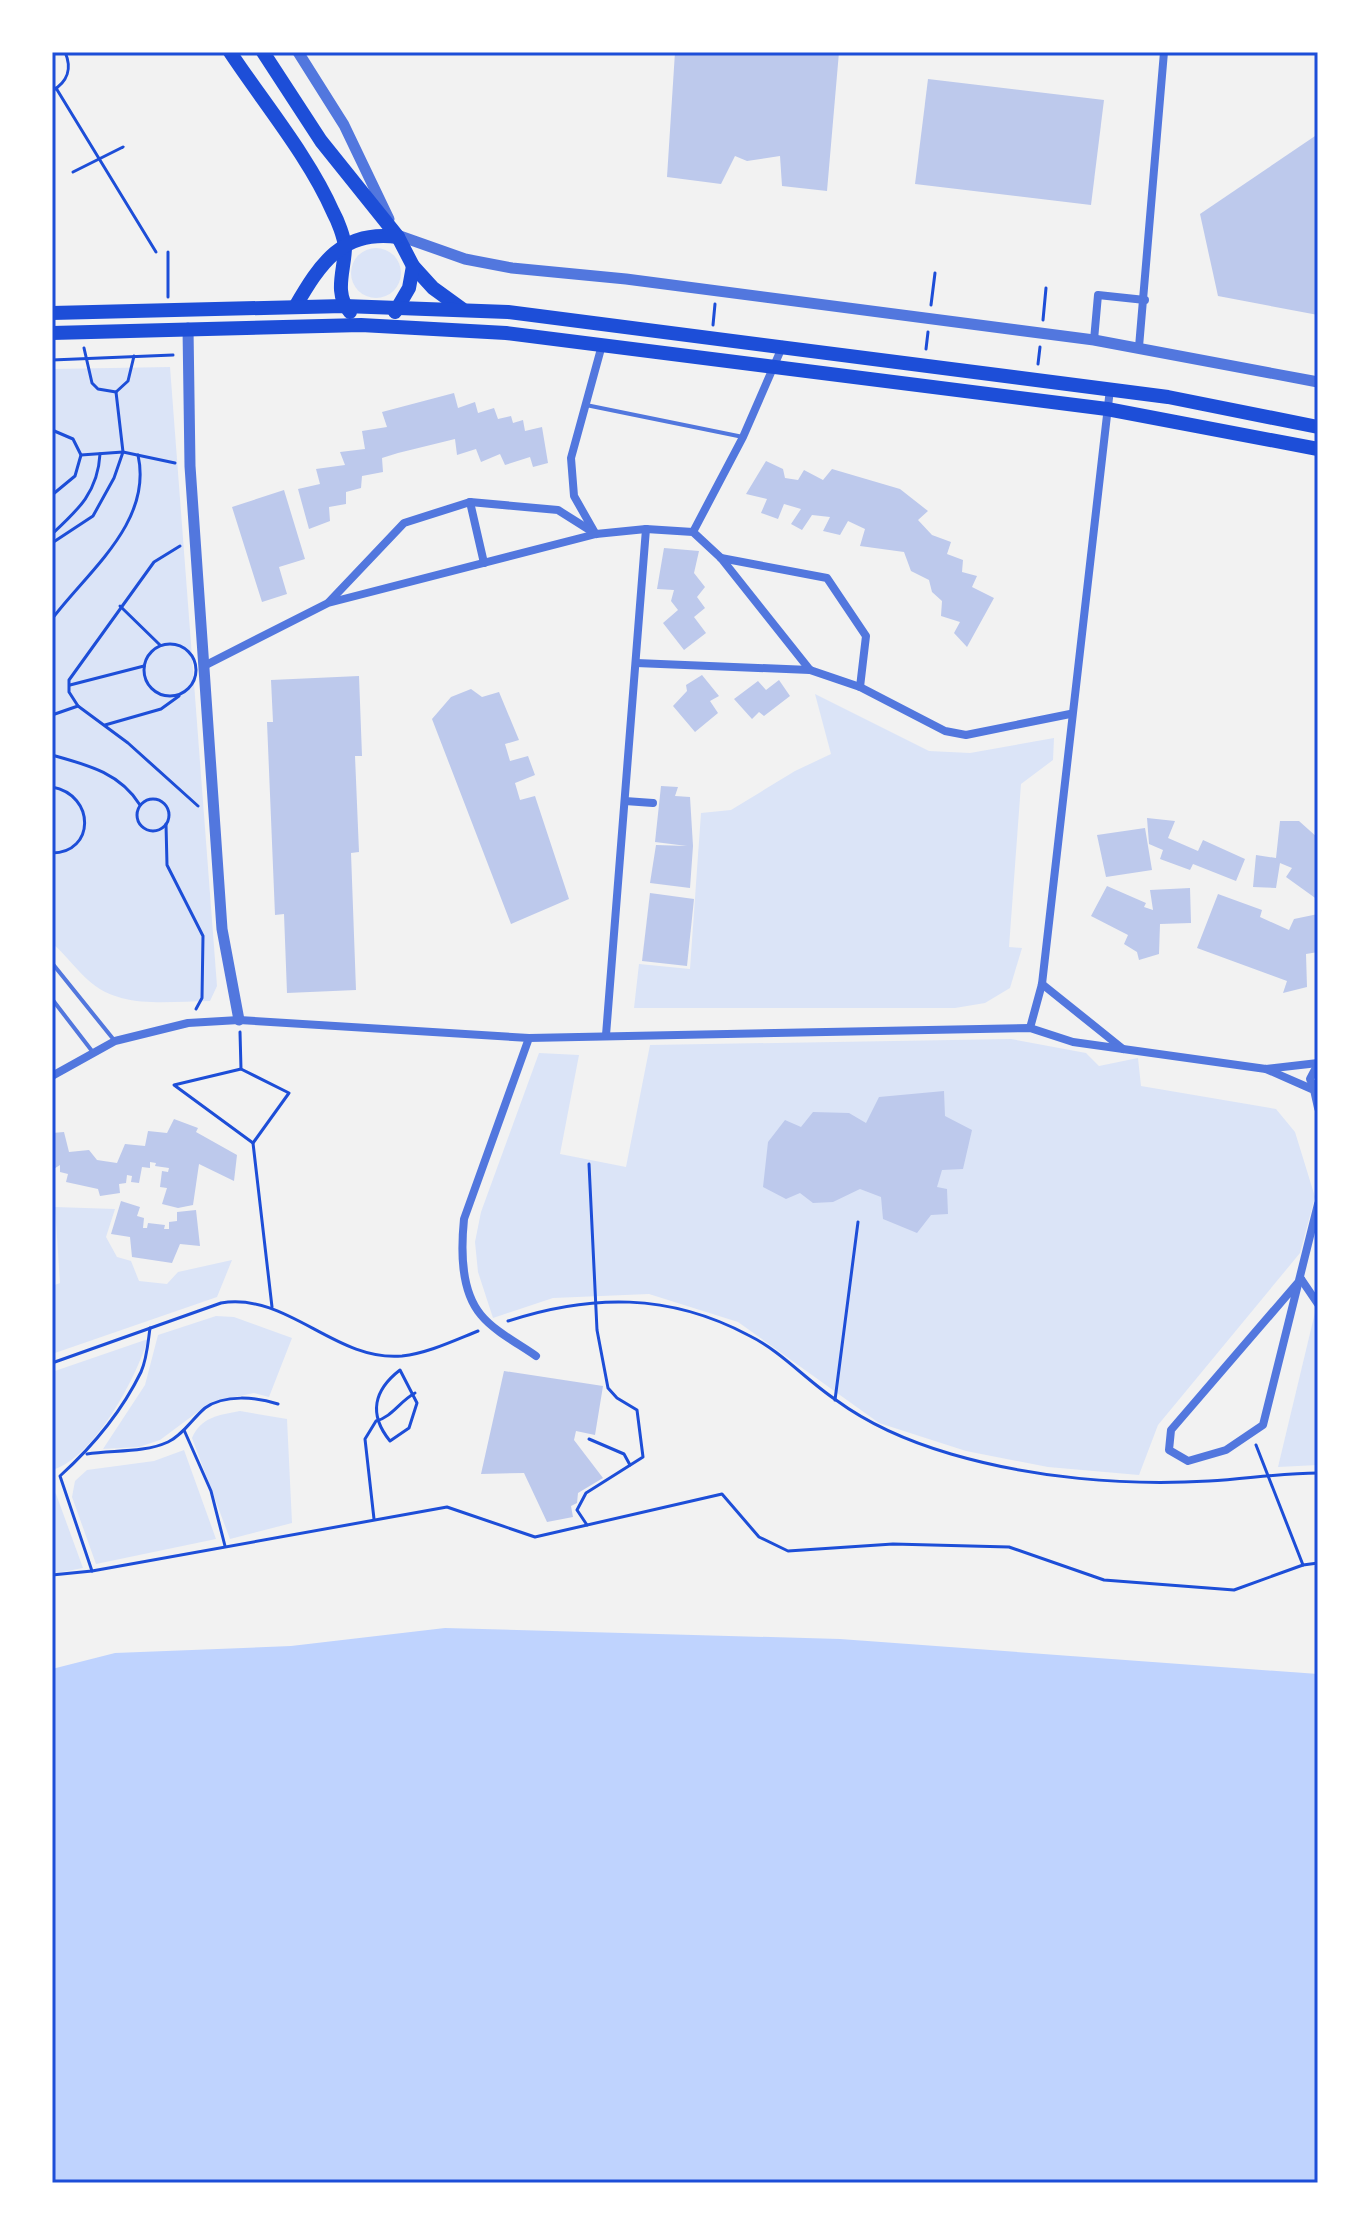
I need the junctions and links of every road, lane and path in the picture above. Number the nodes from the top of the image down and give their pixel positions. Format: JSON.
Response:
{"nodes":[{"id":1,"x":65,"y":52,"type":"edge"},
{"id":2,"x":230,"y":52,"type":"edge"},
{"id":3,"x":263,"y":52,"type":"edge"},
{"id":4,"x":298,"y":52,"type":"edge"},
{"id":5,"x":1164,"y":52,"type":"edge"},
{"id":6,"x":54,"y":90,"type":"edge"},
{"id":7,"x":123,"y":147,"type":"dead end"},
{"id":8,"x":99,"y":159,"type":"junction"},
{"id":9,"x":310,"y":171,"type":"junction"},
{"id":10,"x":73,"y":172,"type":"dead end"},
{"id":11,"x":345,"y":175,"type":"junction"},
{"id":12,"x":398,"y":237,"type":"junction"},
{"id":13,"x":345,"y":246,"type":"junction"},
{"id":14,"x":156,"y":252,"type":"dead end"},
{"id":15,"x":168,"y":252,"type":"dead end"},
{"id":16,"x":413,"y":266,"type":"junction"},
{"id":17,"x":1145,"y":300,"type":"junction"},
{"id":18,"x":344,"y":306,"type":"junction"},
{"id":19,"x":399,"y":306,"type":"junction"},
{"id":20,"x":295,"y":307,"type":"junction"},
{"id":21,"x":188,"y":308,"type":"junction"},
{"id":22,"x":168,"y":309,"type":"junction"},
{"id":23,"x":463,"y":309,"type":"junction"},
{"id":24,"x":52,"y":313,"type":"edge"},
{"id":25,"x":361,"y":325,"type":"junction"},
{"id":26,"x":385,"y":325,"type":"junction"},
{"id":27,"x":188,"y":328,"type":"junction"},
{"id":28,"x":83,"y":332,"type":"junction"},
{"id":29,"x":52,"y":333,"type":"edge"},
{"id":30,"x":1094,"y":340,"type":"junction"},
{"id":31,"x":602,"y":344,"type":"junction"},
{"id":32,"x":783,"y":344,"type":"junction"},
{"id":33,"x":1139,"y":347,"type":"junction"},
{"id":34,"x":188,"y":354,"type":"junction"},
{"id":35,"x":134,"y":356,"type":"junction"},
{"id":36,"x":86,"y":358,"type":"junction"},
{"id":37,"x":52,"y":360,"type":"edge"},
{"id":38,"x":775,"y":365,"type":"junction"},
{"id":39,"x":1318,"y":382,"type":"edge"},
{"id":40,"x":1110,"y":389,"type":"junction"},
{"id":41,"x":116,"y":392,"type":"junction"},
{"id":42,"x":586,"y":405,"type":"junction"},
{"id":43,"x":1107,"y":409,"type":"junction"},
{"id":44,"x":1318,"y":427,"type":"edge"},
{"id":45,"x":52,"y":430,"type":"edge"},
{"id":46,"x":743,"y":437,"type":"junction"},
{"id":47,"x":1318,"y":449,"type":"edge"},
{"id":48,"x":123,"y":452,"type":"junction"},
{"id":49,"x":100,"y":454,"type":"junction"},
{"id":50,"x":81,"y":455,"type":"junction"},
{"id":51,"x":138,"y":455,"type":"junction"},
{"id":52,"x":190,"y":466,"type":"junction"},
{"id":53,"x":52,"y":495,"type":"edge"},
{"id":54,"x":470,"y":502,"type":"junction"},
{"id":55,"x":646,"y":529,"type":"junction"},
{"id":56,"x":693,"y":532,"type":"junction"},
{"id":57,"x":52,"y":534,"type":"edge"},
{"id":58,"x":596,"y":534,"type":"junction"},
{"id":59,"x":195,"y":537,"type":"junction"},
{"id":60,"x":52,"y":543,"type":"edge"},
{"id":61,"x":721,"y":558,"type":"junction"},
{"id":62,"x":484,"y":563,"type":"junction"},
{"id":63,"x":328,"y":603,"type":"junction"},
{"id":64,"x":120,"y":606,"type":"junction"},
{"id":65,"x":52,"y":619,"type":"edge"},
{"id":66,"x":160,"y":645,"type":"junction"},
{"id":67,"x":636,"y":663,"type":"junction"},
{"id":68,"x":144,"y":666,"type":"junction"},
{"id":69,"x":204,"y":666,"type":"junction"},
{"id":70,"x":810,"y":670,"type":"junction"},
{"id":71,"x":69,"y":686,"type":"junction"},
{"id":72,"x":860,"y":687,"type":"junction"},
{"id":73,"x":182,"y":694,"type":"junction"},
{"id":74,"x":78,"y":706,"type":"junction"},
{"id":75,"x":1070,"y":714,"type":"junction"},
{"id":76,"x":52,"y":715,"type":"edge"},
{"id":77,"x":104,"y":725,"type":"junction"},
{"id":78,"x":52,"y":755,"type":"edge"},
{"id":79,"x":52,"y":787,"type":"edge"},
{"id":80,"x":625,"y":801,"type":"junction"},
{"id":81,"x":653,"y":803,"type":"dead end"},
{"id":82,"x":140,"y":805,"type":"junction"},
{"id":83,"x":215,"y":821,"type":"junction"},
{"id":84,"x":166,"y":824,"type":"junction"},
{"id":85,"x":52,"y":853,"type":"edge"},
{"id":86,"x":52,"y":963,"type":"edge"},
{"id":87,"x":1042,"y":984,"type":"junction"},
{"id":88,"x":52,"y":999,"type":"edge"},
{"id":89,"x":239,"y":1020,"type":"junction"},
{"id":90,"x":188,"y":1023,"type":"junction"},
{"id":91,"x":1030,"y":1028,"type":"junction"},
{"id":92,"x":606,"y":1035,"type":"junction"},
{"id":93,"x":529,"y":1038,"type":"junction"},
{"id":94,"x":115,"y":1041,"type":"junction"},
{"id":95,"x":1124,"y":1049,"type":"junction"},
{"id":96,"x":93,"y":1052,"type":"junction"},
{"id":97,"x":1318,"y":1064,"type":"edge"},
{"id":98,"x":241,"y":1069,"type":"junction"},
{"id":99,"x":1266,"y":1069,"type":"junction"},
{"id":100,"x":52,"y":1076,"type":"edge"},
{"id":101,"x":1316,"y":1092,"type":"edge"},
{"id":102,"x":1318,"y":1108,"type":"edge"},
{"id":103,"x":253,"y":1143,"type":"junction"},
{"id":104,"x":589,"y":1164,"type":"dead end"},
{"id":105,"x":1318,"y":1204,"type":"edge"},
{"id":106,"x":858,"y":1222,"type":"dead end"},
{"id":107,"x":1301,"y":1279,"type":"junction"},
{"id":108,"x":596,"y":1303,"type":"junction"},
{"id":109,"x":1318,"y":1304,"type":"edge"},
{"id":110,"x":272,"y":1307,"type":"junction"},
{"id":111,"x":493,"y":1325,"type":"junction"},
{"id":112,"x":150,"y":1328,"type":"junction"},
{"id":113,"x":536,"y":1356,"type":"dead end"},
{"id":114,"x":52,"y":1363,"type":"edge"},
{"id":115,"x":415,"y":1393,"type":"junction"},
{"id":116,"x":835,"y":1400,"type":"junction"},
{"id":117,"x":278,"y":1404,"type":"dead end"},
{"id":118,"x":376,"y":1421,"type":"junction"},
{"id":119,"x":184,"y":1430,"type":"junction"},
{"id":120,"x":1251,"y":1433,"type":"junction"},
{"id":121,"x":589,"y":1439,"type":"dead end"},
{"id":122,"x":84,"y":1454,"type":"junction"},
{"id":123,"x":630,"y":1465,"type":"junction"},
{"id":124,"x":1318,"y":1473,"type":"edge"},
{"id":125,"x":1269,"y":1475,"type":"junction"},
{"id":126,"x":60,"y":1476,"type":"junction"},
{"id":127,"x":52,"y":1477,"type":"edge"},
{"id":128,"x":374,"y":1519,"type":"junction"},
{"id":129,"x":587,"y":1525,"type":"junction"},
{"id":130,"x":225,"y":1546,"type":"junction"},
{"id":131,"x":1318,"y":1563,"type":"edge"},
{"id":132,"x":1303,"y":1565,"type":"junction"},
{"id":133,"x":92,"y":1571,"type":"junction"},
{"id":134,"x":52,"y":1576,"type":"edge"}],
"edges":[{"from":1,"to":6,"type":"path"},
{"from":2,"to":9,"type":"main road"},
{"from":3,"to":11,"type":"main road"},
{"from":4,"to":12,"type":"street"},
{"from":5,"to":17,"type":"street"},
{"from":6,"to":8,"type":"path"},
{"from":7,"to":8,"type":"path"},
{"from":8,"to":10,"type":"path"},
{"from":8,"to":14,"type":"path"},
{"from":9,"to":11,"type":"main road"},
{"from":9,"to":13,"type":"main road"},
{"from":11,"to":12,"type":"main road"},
{"from":12,"to":13,"type":"main road"},
{"from":12,"to":16,"type":"main road"},
{"from":12,"to":30,"type":"street"},
{"from":13,"to":18,"type":"main road"},
{"from":13,"to":20,"type":"main road"},
{"from":15,"to":22,"type":"path"},
{"from":16,"to":19,"type":"main road"},
{"from":16,"to":23,"type":"main road"},
{"from":17,"to":30,"type":"street"},
{"from":17,"to":33,"type":"street"},
{"from":18,"to":19,"type":"main road"},
{"from":18,"to":20,"type":"main road"},
{"from":18,"to":25,"type":"main road"},
{"from":19,"to":23,"type":"main road"},
{"from":19,"to":26,"type":"main road"},
{"from":20,"to":21,"type":"main road"},
{"from":21,"to":22,"type":"main road"},
{"from":21,"to":27,"type":"main road"},
{"from":22,"to":24,"type":"main road"},
{"from":23,"to":32,"type":"main road"},
{"from":25,"to":26,"type":"main road"},
{"from":25,"to":27,"type":"main road"},
{"from":26,"to":31,"type":"main road"},
{"from":27,"to":28,"type":"main road"},
{"from":27,"to":34,"type":"street"},
{"from":28,"to":29,"type":"main road"},
{"from":28,"to":36,"type":"path"},
{"from":30,"to":33,"type":"street"},
{"from":31,"to":38,"type":"main road"},
{"from":31,"to":42,"type":"street"},
{"from":32,"to":38,"type":"street"},
{"from":32,"to":40,"type":"main road"},
{"from":33,"to":39,"type":"street"},
{"from":34,"to":35,"type":"path"},
{"from":34,"to":52,"type":"street"},
{"from":35,"to":36,"type":"path"},
{"from":35,"to":41,"type":"path"},
{"from":36,"to":37,"type":"path"},
{"from":36,"to":41,"type":"path"},
{"from":38,"to":43,"type":"main road"},
{"from":38,"to":46,"type":"street"},
{"from":40,"to":43,"type":"street"},
{"from":40,"to":44,"type":"main road"},
{"from":41,"to":48,"type":"path"},
{"from":42,"to":46,"type":"lane"},
{"from":42,"to":58,"type":"street"},
{"from":43,"to":47,"type":"main road"},
{"from":43,"to":75,"type":"street"},
{"from":45,"to":50,"type":"path"},
{"from":46,"to":56,"type":"street"},
{"from":48,"to":49,"type":"path"},
{"from":48,"to":51,"type":"path"},
{"from":48,"to":60,"type":"path"},
{"from":49,"to":50,"type":"path"},
{"from":49,"to":57,"type":"path"},
{"from":50,"to":53,"type":"path"},
{"from":51,"to":52,"type":"path"},
{"from":51,"to":65,"type":"path"},
{"from":52,"to":59,"type":"street"},
{"from":54,"to":58,"type":"street"},
{"from":54,"to":62,"type":"street"},
{"from":54,"to":63,"type":"street"},
{"from":55,"to":56,"type":"street"},
{"from":55,"to":58,"type":"street"},
{"from":55,"to":67,"type":"street"},
{"from":56,"to":61,"type":"street"},
{"from":58,"to":62,"type":"street"},
{"from":59,"to":64,"type":"path"},
{"from":59,"to":69,"type":"street"},
{"from":61,"to":70,"type":"street"},
{"from":61,"to":72,"type":"street"},
{"from":62,"to":63,"type":"street"},
{"from":63,"to":69,"type":"street"},
{"from":64,"to":66,"type":"path"},
{"from":64,"to":71,"type":"path"},
{"from":66,"to":68,"type":"path"},
{"from":66,"to":73,"type":"path"},
{"from":67,"to":70,"type":"street"},
{"from":67,"to":80,"type":"street"},
{"from":68,"to":71,"type":"path"},
{"from":68,"to":73,"type":"path"},
{"from":69,"to":83,"type":"street"},
{"from":70,"to":72,"type":"street"},
{"from":71,"to":74,"type":"path"},
{"from":72,"to":75,"type":"street"},
{"from":73,"to":77,"type":"path"},
{"from":74,"to":76,"type":"path"},
{"from":74,"to":77,"type":"path"},
{"from":75,"to":87,"type":"street"},
{"from":77,"to":83,"type":"path"},
{"from":78,"to":82,"type":"path"},
{"from":79,"to":85,"type":"path"},
{"from":80,"to":81,"type":"street"},
{"from":80,"to":92,"type":"street"},
{"from":82,"to":84,"type":"path"},
{"from":82,"to":84,"type":"path"},
{"from":83,"to":89,"type":"street"},
{"from":84,"to":90,"type":"path"},
{"from":86,"to":94,"type":"lane"},
{"from":87,"to":91,"type":"street"},
{"from":87,"to":95,"type":"street"},
{"from":88,"to":96,"type":"lane"},
{"from":89,"to":90,"type":"street"},
{"from":89,"to":93,"type":"street"},
{"from":89,"to":98,"type":"path"},
{"from":90,"to":94,"type":"street"},
{"from":91,"to":92,"type":"street"},
{"from":91,"to":95,"type":"street"},
{"from":92,"to":93,"type":"street"},
{"from":93,"to":111,"type":"street"},
{"from":94,"to":96,"type":"street"},
{"from":95,"to":99,"type":"street"},
{"from":96,"to":100,"type":"street"},
{"from":97,"to":99,"type":"street"},
{"from":97,"to":101,"type":"street"},
{"from":98,"to":103,"type":"path"},
{"from":98,"to":103,"type":"path"},
{"from":99,"to":101,"type":"street"},
{"from":101,"to":102,"type":"street"},
{"from":103,"to":110,"type":"path"},
{"from":104,"to":108,"type":"path"},
{"from":105,"to":107,"type":"street"},
{"from":106,"to":116,"type":"path"},
{"from":107,"to":109,"type":"street"},
{"from":107,"to":120,"type":"street"},
{"from":107,"to":120,"type":"street"},
{"from":108,"to":111,"type":"path"},
{"from":108,"to":116,"type":"path"},
{"from":108,"to":123,"type":"path"},
{"from":110,"to":111,"type":"path"},
{"from":110,"to":112,"type":"path"},
{"from":111,"to":113,"type":"street"},
{"from":112,"to":114,"type":"path"},
{"from":112,"to":122,"type":"path"},
{"from":115,"to":118,"type":"path"},
{"from":115,"to":118,"type":"path"},
{"from":115,"to":118,"type":"path"},
{"from":116,"to":125,"type":"path"},
{"from":117,"to":119,"type":"path"},
{"from":118,"to":128,"type":"path"},
{"from":119,"to":122,"type":"path"},
{"from":119,"to":130,"type":"path"},
{"from":120,"to":125,"type":"path"},
{"from":121,"to":123,"type":"path"},
{"from":122,"to":126,"type":"path"},
{"from":123,"to":129,"type":"path"},
{"from":124,"to":125,"type":"path"},
{"from":125,"to":132,"type":"path"},
{"from":126,"to":127,"type":"path"},
{"from":126,"to":133,"type":"path"},
{"from":128,"to":129,"type":"path"},
{"from":128,"to":130,"type":"path"},
{"from":129,"to":132,"type":"path"},
{"from":130,"to":133,"type":"path"},
{"from":131,"to":132,"type":"path"},
{"from":133,"to":134,"type":"path"}]}
